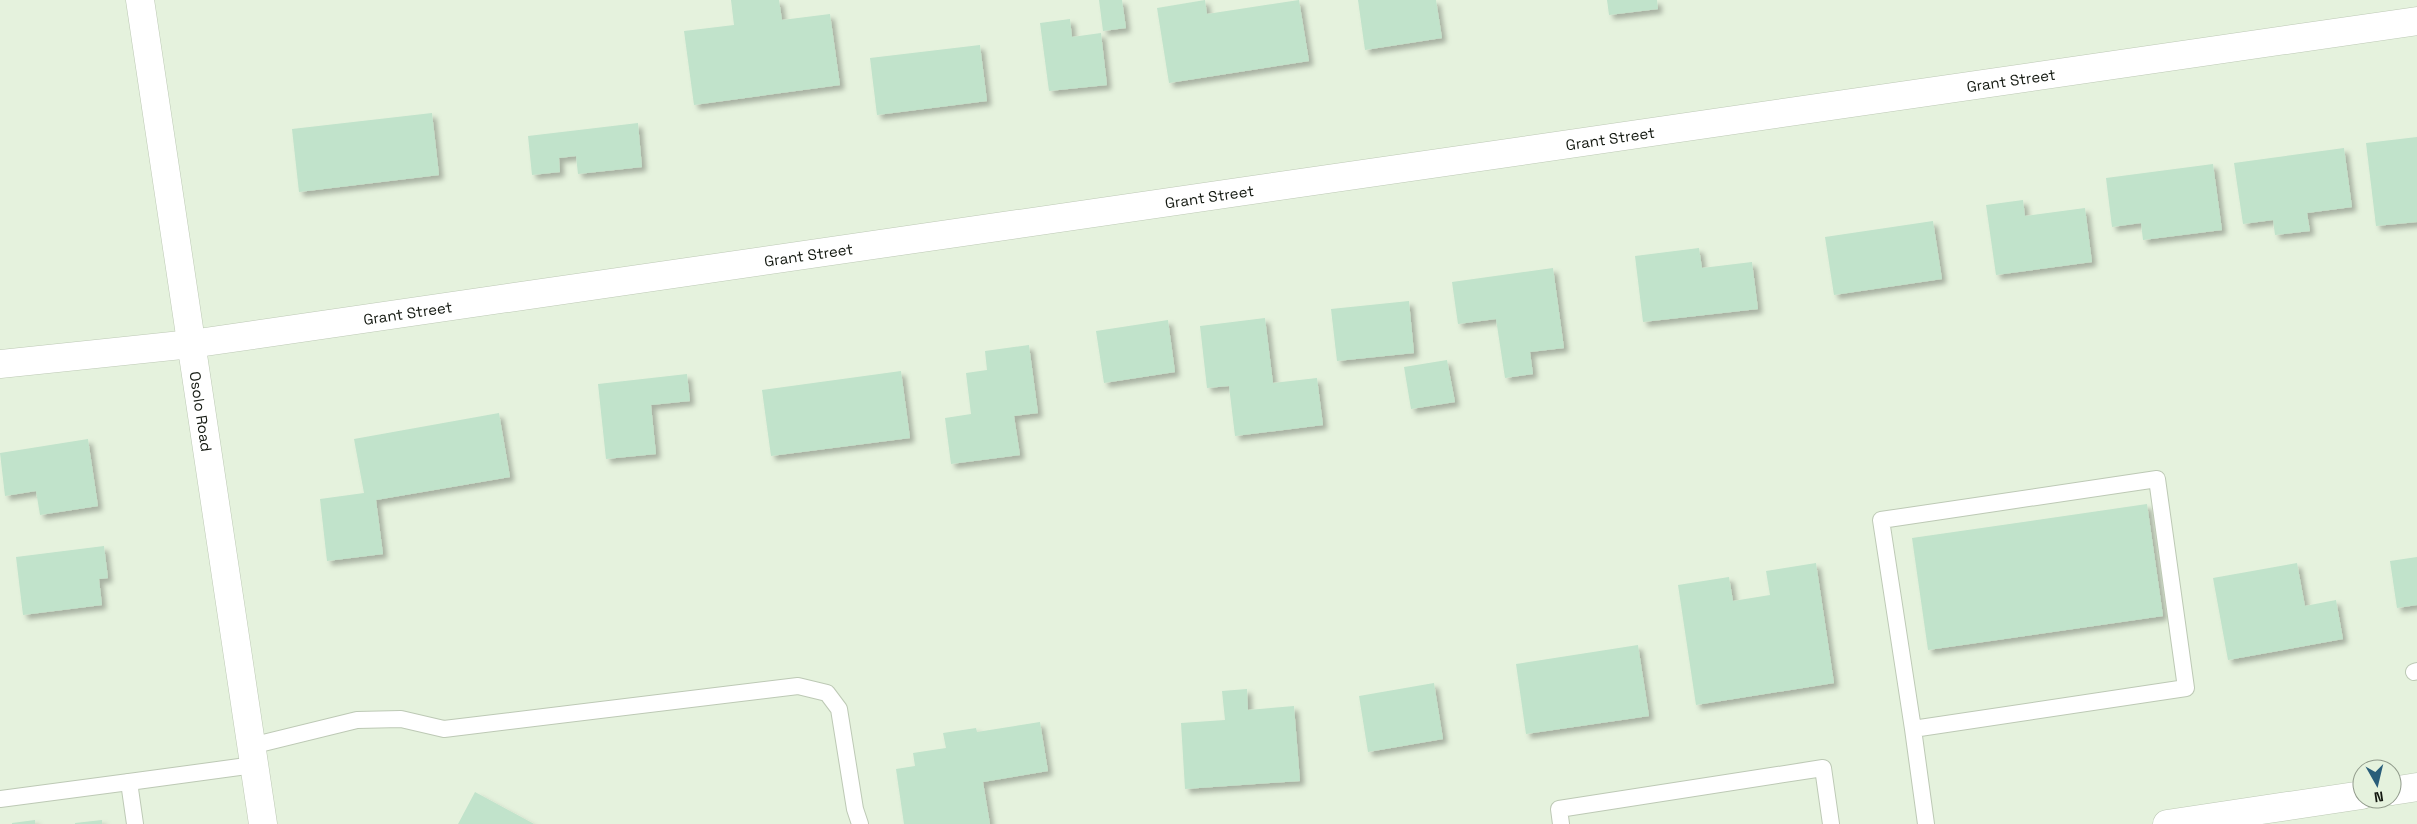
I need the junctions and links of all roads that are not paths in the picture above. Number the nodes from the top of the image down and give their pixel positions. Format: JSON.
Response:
{"nodes":[{"id":1,"x":140,"y":0,"type":"edge"},
{"id":2,"x":2417,"y":21,"type":"edge"},
{"id":3,"x":191,"y":344,"type":"junction"},
{"id":4,"x":0,"y":364,"type":"edge"},
{"id":5,"x":1913,"y":729,"type":"junction"},
{"id":6,"x":252,"y":755,"type":"junction"},
{"id":7,"x":129,"y":782,"type":"junction"},
{"id":8,"x":2417,"y":787,"type":"edge"},
{"id":9,"x":2402,"y":789,"type":"edge"},
{"id":10,"x":2352,"y":796,"type":"edge"},
{"id":11,"x":0,"y":800,"type":"edge"},
{"id":12,"x":135,"y":824,"type":"edge"},
{"id":13,"x":263,"y":824,"type":"edge"},
{"id":14,"x":860,"y":824,"type":"edge"},
{"id":15,"x":1561,"y":824,"type":"edge"},
{"id":16,"x":1831,"y":824,"type":"edge"},
{"id":17,"x":1926,"y":824,"type":"edge"},
{"id":18,"x":2167,"y":824,"type":"edge"}],
"edges":[{"from":1,"to":3,"type":"street","name":"Osolo Road"},
{"from":2,"to":3,"type":"street","name":"Grant Street"},
{"from":3,"to":4,"type":"street","name":"Grant Street"},
{"from":3,"to":6,"type":"street","name":"Osolo Road"},
{"from":5,"to":5,"type":"lane"},
{"from":5,"to":17,"type":"lane"},
{"from":6,"to":7,"type":"lane"},
{"from":6,"to":13,"type":"street","name":"Osolo Road"},
{"from":6,"to":14,"type":"lane"},
{"from":7,"to":11,"type":"lane"},
{"from":7,"to":12,"type":"lane"},
{"from":8,"to":9,"type":"street"},
{"from":10,"to":18,"type":"street"},
{"from":15,"to":16,"type":"lane"}]}
